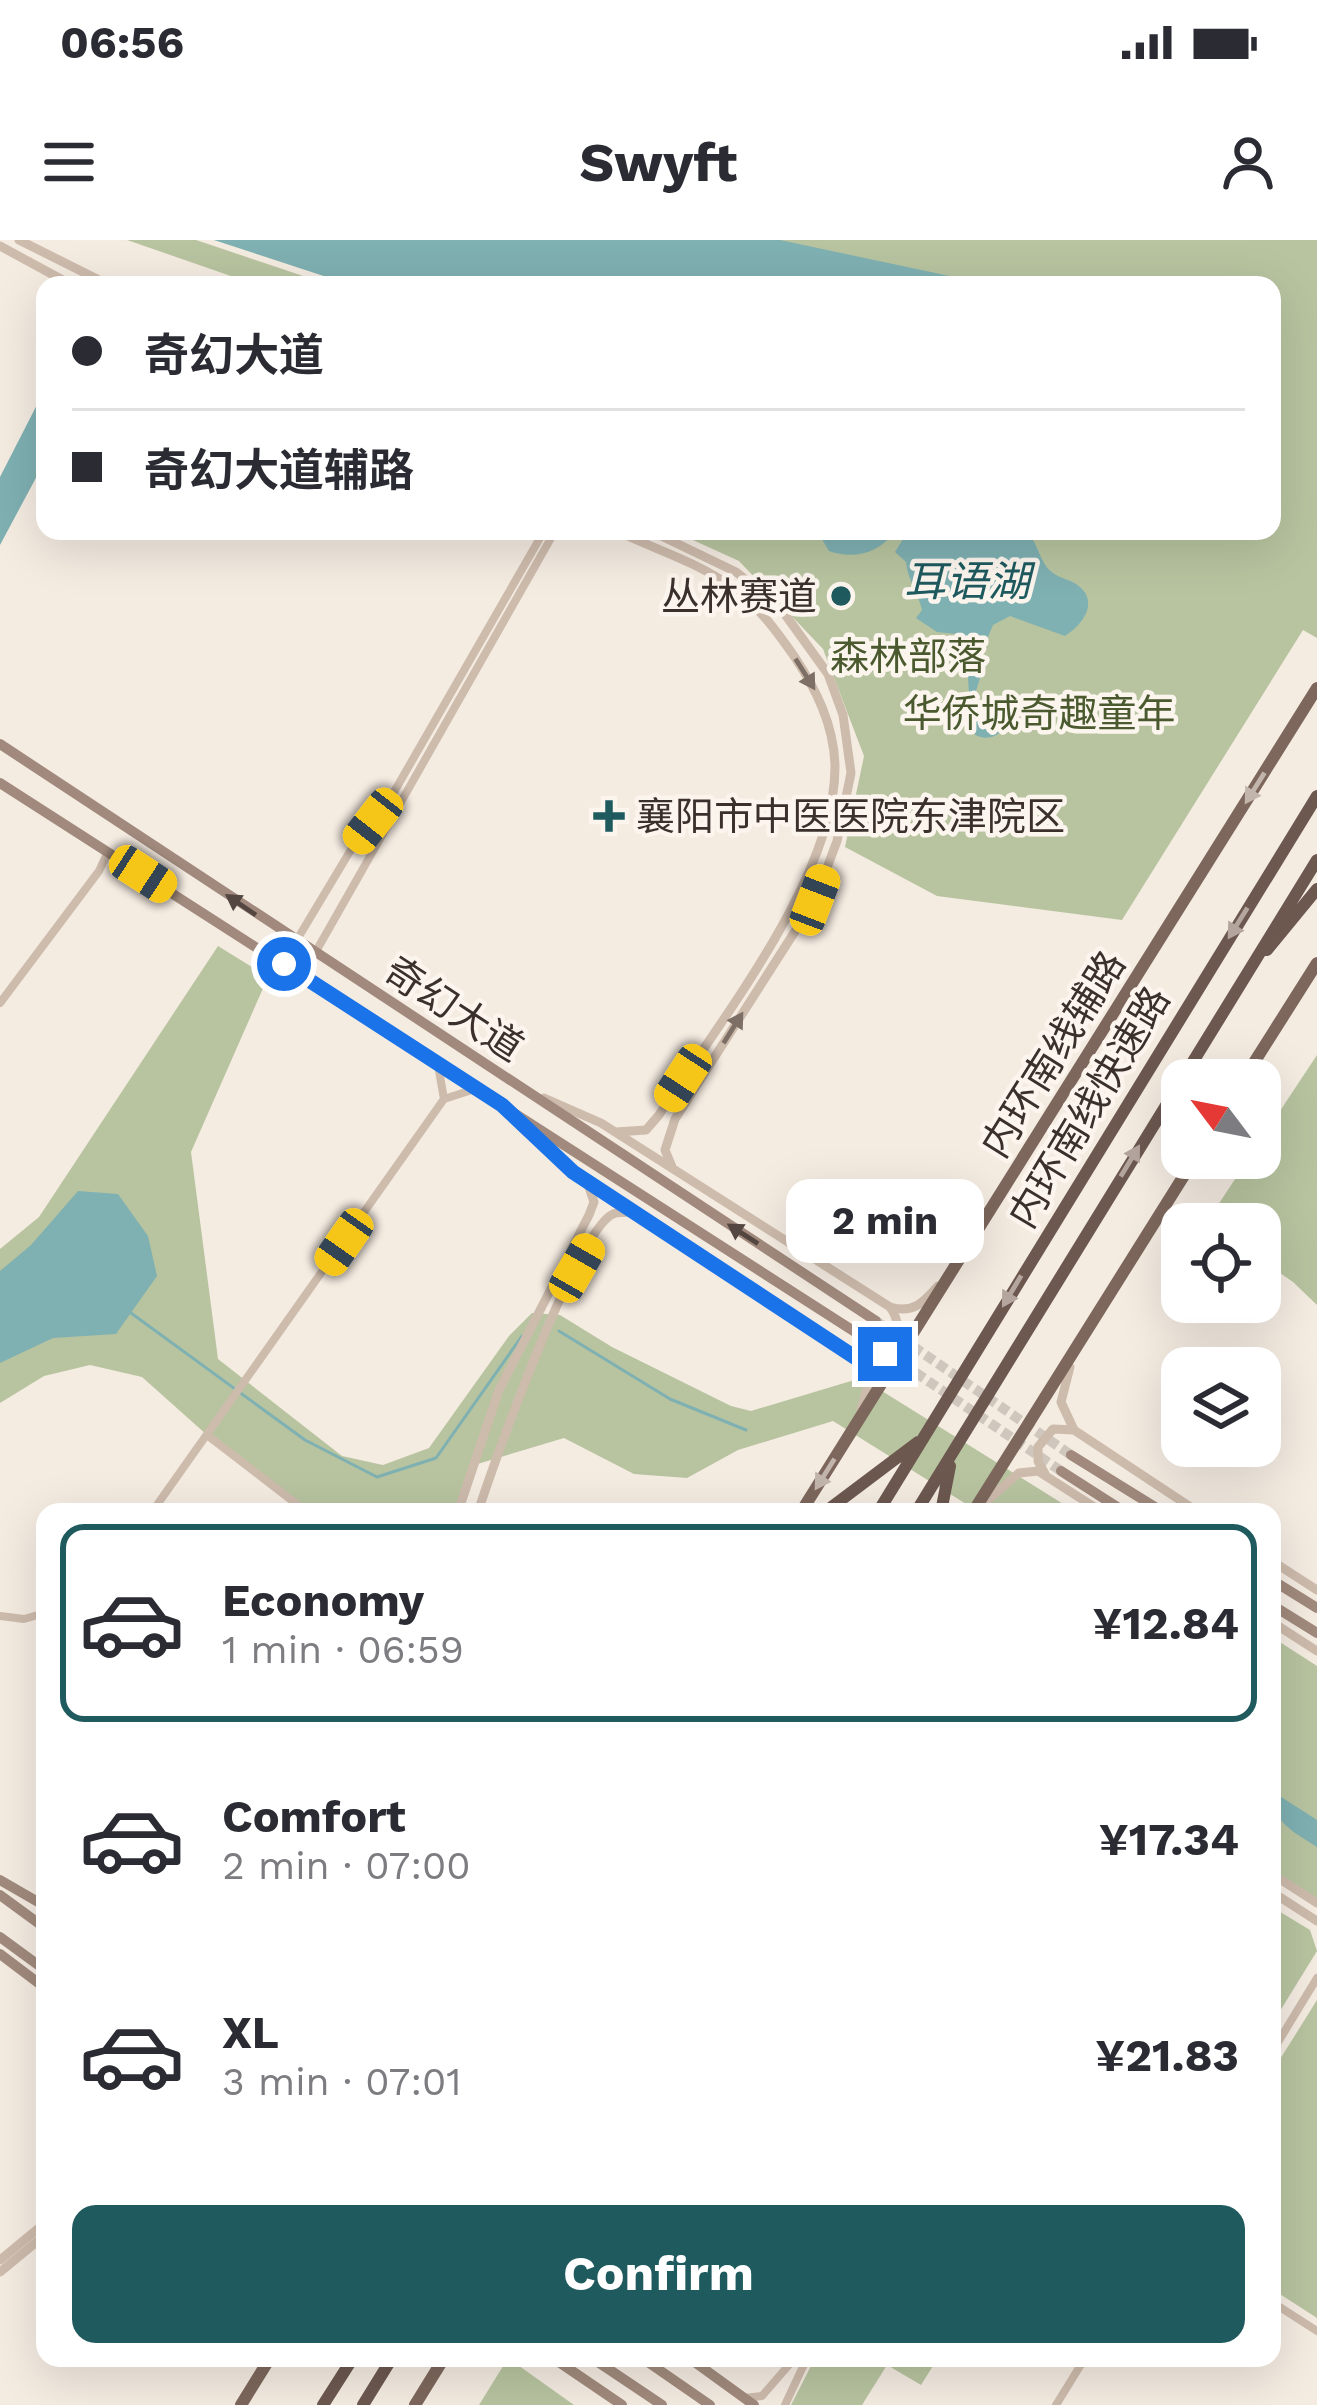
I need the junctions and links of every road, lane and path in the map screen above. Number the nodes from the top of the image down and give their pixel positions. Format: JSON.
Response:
{"nodes":[{"id":1,"x":19,"y":240,"type":"edge"},
{"id":2,"x":0,"y":246,"type":"edge"},
{"id":3,"x":55,"y":276,"type":"edge"},
{"id":4,"x":91,"y":276,"type":"edge"},
{"id":5,"x":539,"y":540,"type":"edge"},
{"id":6,"x":550,"y":540,"type":"edge"},
{"id":7,"x":636,"y":540,"type":"edge"},
{"id":8,"x":670,"y":540,"type":"edge"},
{"id":9,"x":1317,"y":688,"type":"edge"},
{"id":10,"x":0,"y":744,"type":"edge"},
{"id":11,"x":0,"y":784,"type":"edge"},
{"id":12,"x":1317,"y":796,"type":"edge"},
{"id":13,"x":108,"y":852,"type":"junction"},
{"id":14,"x":1317,"y":860,"type":"edge"},
{"id":15,"x":1317,"y":889,"type":"edge"},
{"id":16,"x":298,"y":941,"type":"junction"},
{"id":17,"x":315,"y":953,"type":"junction"},
{"id":18,"x":1317,"y":963,"type":"edge"},
{"id":19,"x":284,"y":964,"type":"junction"},
{"id":20,"x":302,"y":976,"type":"junction"},
{"id":21,"x":1239,"y":983,"type":"junction"},
{"id":22,"x":0,"y":1003,"type":"edge"},
{"id":23,"x":1257,"y":1059,"type":"edge"},
{"id":24,"x":437,"y":1063,"type":"junction"},
{"id":25,"x":518,"y":1087,"type":"junction"},
{"id":26,"x":478,"y":1089,"type":"junction"},
{"id":27,"x":444,"y":1099,"type":"junction"},
{"id":28,"x":502,"y":1105,"type":"junction"},
{"id":29,"x":616,"y":1132,"type":"junction"},
{"id":30,"x":673,"y":1167,"type":"junction"},
{"id":31,"x":1182,"y":1179,"type":"edge"},
{"id":32,"x":587,"y":1181,"type":"junction"},
{"id":33,"x":635,"y":1212,"type":"junction"},
{"id":34,"x":957,"y":1263,"type":"junction"},
{"id":35,"x":890,"y":1307,"type":"junction"},
{"id":36,"x":876,"y":1321,"type":"tunnel mouth"},
{"id":37,"x":1088,"y":1328,"type":"junction"},
{"id":38,"x":866,"y":1339,"type":"tunnel mouth"},
{"id":39,"x":856,"y":1358,"type":"junction"},
{"id":40,"x":857,"y":1423,"type":"junction"},
{"id":41,"x":1074,"y":1430,"type":"junction"},
{"id":42,"x":207,"y":1435,"type":"junction"},
{"id":43,"x":924,"y":1438,"type":"junction"},
{"id":44,"x":952,"y":1454,"type":"junction"},
{"id":45,"x":1071,"y":1455,"type":"tunnel mouth"},
{"id":46,"x":1061,"y":1471,"type":"tunnel mouth"},
{"id":47,"x":1046,"y":1476,"type":"junction"},
{"id":48,"x":158,"y":1503,"type":"edge"},
{"id":49,"x":295,"y":1503,"type":"edge"},
{"id":50,"x":461,"y":1503,"type":"edge"},
{"id":51,"x":481,"y":1503,"type":"edge"},
{"id":52,"x":807,"y":1503,"type":"edge"},
{"id":53,"x":837,"y":1503,"type":"edge"},
{"id":54,"x":884,"y":1503,"type":"edge"},
{"id":55,"x":922,"y":1503,"type":"edge"},
{"id":56,"x":943,"y":1503,"type":"edge"},
{"id":57,"x":980,"y":1503,"type":"edge"},
{"id":58,"x":984,"y":1503,"type":"edge"},
{"id":59,"x":1088,"y":1503,"type":"edge"},
{"id":60,"x":1111,"y":1503,"type":"edge"},
{"id":61,"x":1148,"y":1503,"type":"edge"},
{"id":62,"x":1184,"y":1503,"type":"edge"},
{"id":63,"x":1281,"y":1567,"type":"edge"},
{"id":64,"x":1281,"y":1586,"type":"edge"},
{"id":65,"x":1317,"y":1590,"type":"edge"},
{"id":66,"x":1317,"y":1605,"type":"edge"},
{"id":67,"x":1281,"y":1611,"type":"edge"},
{"id":68,"x":0,"y":1616,"type":"edge"},
{"id":69,"x":36,"y":1616,"type":"edge"},
{"id":70,"x":1289,"y":1616,"type":"junction"},
{"id":71,"x":1281,"y":1628,"type":"edge"},
{"id":72,"x":1317,"y":1633,"type":"edge"},
{"id":73,"x":1315,"y":1649,"type":"edge"},
{"id":74,"x":0,"y":1880,"type":"edge"},
{"id":75,"x":1281,"y":1880,"type":"edge"},
{"id":76,"x":0,"y":1895,"type":"edge"},
{"id":77,"x":1281,"y":1898,"type":"edge"},
{"id":78,"x":36,"y":1901,"type":"edge"},
{"id":79,"x":1317,"y":1903,"type":"edge"},
{"id":80,"x":36,"y":1921,"type":"edge"},
{"id":81,"x":1317,"y":1921,"type":"edge"},
{"id":82,"x":0,"y":1937,"type":"edge"},
{"id":83,"x":0,"y":1954,"type":"edge"},
{"id":84,"x":36,"y":1963,"type":"edge"},
{"id":85,"x":1317,"y":1978,"type":"edge"},
{"id":86,"x":36,"y":1981,"type":"edge"},
{"id":87,"x":1281,"y":2037,"type":"edge"},
{"id":88,"x":36,"y":2230,"type":"edge"},
{"id":89,"x":36,"y":2242,"type":"edge"},
{"id":90,"x":0,"y":2260,"type":"edge"},
{"id":91,"x":0,"y":2272,"type":"edge"},
{"id":92,"x":1281,"y":2308,"type":"edge"},
{"id":93,"x":1317,"y":2331,"type":"edge"},
{"id":94,"x":265,"y":2367,"type":"edge"},
{"id":95,"x":346,"y":2367,"type":"edge"},
{"id":96,"x":386,"y":2367,"type":"edge"},
{"id":97,"x":440,"y":2367,"type":"edge"},
{"id":98,"x":566,"y":2367,"type":"edge"},
{"id":99,"x":605,"y":2367,"type":"edge"},
{"id":100,"x":655,"y":2367,"type":"edge"},
{"id":101,"x":701,"y":2367,"type":"edge"},
{"id":102,"x":787,"y":2367,"type":"edge"},
{"id":103,"x":803,"y":2367,"type":"edge"},
{"id":104,"x":1079,"y":2367,"type":"edge"},
{"id":105,"x":749,"y":2402,"type":"edge"},
{"id":106,"x":241,"y":2405,"type":"edge"},
{"id":107,"x":323,"y":2405,"type":"edge"},
{"id":108,"x":363,"y":2405,"type":"edge"},
{"id":109,"x":415,"y":2405,"type":"edge"},
{"id":110,"x":622,"y":2405,"type":"edge"},
{"id":111,"x":662,"y":2405,"type":"edge"},
{"id":112,"x":710,"y":2405,"type":"edge"},
{"id":113,"x":785,"y":2405,"type":"edge"},
{"id":114,"x":1056,"y":2405,"type":"edge"}],
"edges":[{"from":1,"to":4,"type":"street"},
{"from":2,"to":3,"type":"street"},
{"from":5,"to":16,"type":"street"},
{"from":6,"to":17,"type":"street"},
{"from":7,"to":29,"type":"street","one_way":true},
{"from":30,"to":8,"type":"street","one_way":true},
{"from":9,"to":34,"type":"main road","name":"内环南线辅路","one_way":true},
{"from":16,"to":10,"type":"main road","name":"奇幻大道","one_way":true},
{"from":11,"to":13,"type":"main road","name":"奇幻大道"},
{"from":12,"to":43,"type":"highway","name":"内环南线快速路","one_way":true},
{"from":13,"to":19,"type":"main road","name":"奇幻大道"},
{"from":13,"to":22,"type":"street"},
{"from":14,"to":21,"type":"highway","name":"内环南线快速路"},
{"from":15,"to":21,"type":"highway"},
{"from":16,"to":17,"type":"main road","name":"奇幻大道"},
{"from":16,"to":19,"type":"street"},
{"from":17,"to":20,"type":"street"},
{"from":17,"to":25,"type":"main road","name":"奇幻大道"},
{"from":18,"to":23,"type":"main road"},
{"from":19,"to":20,"type":"main road","name":"奇幻大道"},
{"from":20,"to":24,"type":"main road","name":"奇幻大道"},
{"from":44,"to":21,"type":"highway","name":"内环南线快速路","one_way":true},
{"from":24,"to":26,"type":"main road","name":"奇幻大道"},
{"from":24,"to":27,"type":"street"},
{"from":25,"to":29,"type":"street"},
{"from":36,"to":25,"type":"main road","name":"奇幻大道","one_way":true},
{"from":26,"to":27,"type":"street"},
{"from":26,"to":28,"type":"main road","name":"奇幻大道"},
{"from":27,"to":42,"type":"street"},
{"from":28,"to":32,"type":"street"},
{"from":28,"to":38,"type":"main road","name":"奇幻大道"},
{"from":29,"to":30,"type":"street"},
{"from":30,"to":35,"type":"street"},
{"from":31,"to":37,"type":"main road"},
{"from":32,"to":33,"type":"street"},
{"from":32,"to":50,"type":"street"},
{"from":33,"to":39,"type":"street"},
{"from":33,"to":51,"type":"street"},
{"from":34,"to":35,"type":"street"},
{"from":34,"to":40,"type":"main road","name":"内环南线辅路"},
{"from":35,"to":39,"type":"street"},
{"from":37,"to":41,"type":"street"},
{"from":37,"to":57,"type":"main road"},
{"from":39,"to":40,"type":"street"},
{"from":40,"to":52,"type":"main road","name":"内环南线辅路","one_way":true},
{"from":41,"to":47,"type":"street"},
{"from":41,"to":62,"type":"street"},
{"from":42,"to":48,"type":"street"},
{"from":42,"to":49,"type":"street"},
{"from":43,"to":53,"type":"highway"},
{"from":43,"to":54,"type":"highway","name":"内环南线快速路"},
{"from":44,"to":55,"type":"highway","name":"内环南线快速路"},
{"from":44,"to":56,"type":"highway"},
{"from":45,"to":61,"type":"main road"},
{"from":46,"to":60,"type":"main road"},
{"from":47,"to":58,"type":"street"},
{"from":47,"to":59,"type":"street"},
{"from":63,"to":65,"type":"street"},
{"from":64,"to":66,"type":"main road"},
{"from":67,"to":70,"type":"main road"},
{"from":68,"to":69,"type":"street"},
{"from":70,"to":72,"type":"main road"},
{"from":70,"to":73,"type":"street"},
{"from":71,"to":73,"type":"street"},
{"from":74,"to":78,"type":"main road"},
{"from":75,"to":79,"type":"street"},
{"from":76,"to":80,"type":"main road"},
{"from":77,"to":81,"type":"street"},
{"from":82,"to":84,"type":"main road"},
{"from":83,"to":86,"type":"main road"},
{"from":85,"to":87,"type":"street"},
{"from":88,"to":90,"type":"street"},
{"from":89,"to":91,"type":"street"},
{"from":92,"to":93,"type":"street"},
{"from":94,"to":106,"type":"main road"},
{"from":95,"to":107,"type":"highway"},
{"from":96,"to":108,"type":"highway"},
{"from":97,"to":109,"type":"main road"},
{"from":98,"to":110,"type":"main road"},
{"from":99,"to":111,"type":"main road"},
{"from":100,"to":112,"type":"main road"},
{"from":101,"to":105,"type":"main road"},
{"from":102,"to":105,"type":"street"},
{"from":103,"to":113,"type":"street"},
{"from":104,"to":114,"type":"street"}]}
